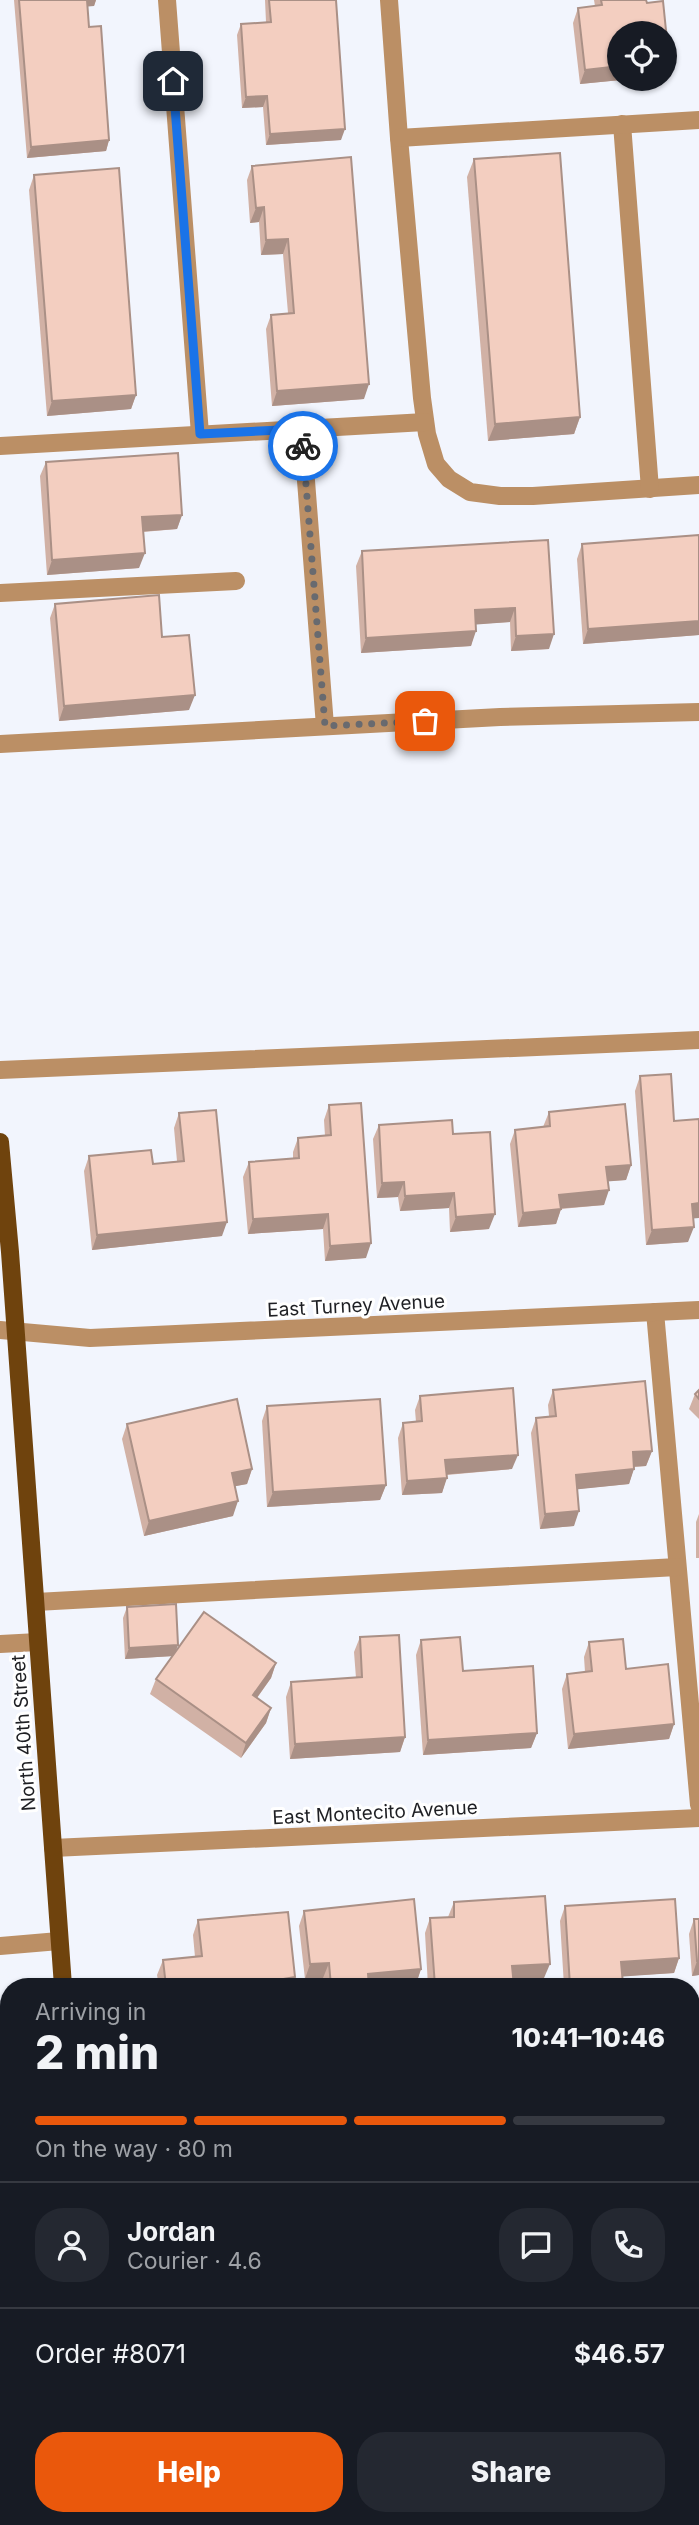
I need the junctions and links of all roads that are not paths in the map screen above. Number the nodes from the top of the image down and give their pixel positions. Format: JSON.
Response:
{"nodes":[{"id":1,"x":167,"y":0,"type":"edge"},
{"id":2,"x":389,"y":0,"type":"edge"},
{"id":3,"x":699,"y":120,"type":"edge"},
{"id":4,"x":622,"y":124,"type":"junction"},
{"id":5,"x":399,"y":138,"type":"junction"},
{"id":6,"x":425,"y":422,"type":"junction"},
{"id":7,"x":302,"y":429,"type":"junction"},
{"id":8,"x":200,"y":434,"type":"junction"},
{"id":9,"x":0,"y":446,"type":"edge"},
{"id":10,"x":699,"y":485,"type":"edge"},
{"id":11,"x":650,"y":489,"type":"junction"},
{"id":12,"x":236,"y":581,"type":"dead end"},
{"id":13,"x":0,"y":593,"type":"edge"},
{"id":14,"x":699,"y":712,"type":"edge"},
{"id":15,"x":325,"y":726,"type":"junction"},
{"id":16,"x":0,"y":744,"type":"edge"},
{"id":17,"x":699,"y":1040,"type":"edge"},
{"id":18,"x":0,"y":1070,"type":"edge"},
{"id":19,"x":0,"y":1142,"type":"edge"},
{"id":20,"x":5,"y":1252,"type":"edge"},
{"id":21,"x":699,"y":1310,"type":"edge"},
{"id":22,"x":655,"y":1312,"type":"junction"},
{"id":23,"x":8,"y":1331,"type":"edge"},
{"id":24,"x":677,"y":1567,"type":"junction"},
{"id":25,"x":36,"y":1602,"type":"junction"},
{"id":26,"x":38,"y":1642,"type":"junction"},
{"id":27,"x":0,"y":1644,"type":"edge"},
{"id":28,"x":699,"y":1805,"type":"edge"},
{"id":29,"x":699,"y":1818,"type":"edge"},
{"id":30,"x":53,"y":1848,"type":"junction"},
{"id":31,"x":59,"y":1941,"type":"junction"},
{"id":32,"x":0,"y":1946,"type":"edge"},
{"id":33,"x":62,"y":1978,"type":"edge"}],
"edges":[{"from":1,"to":8,"type":"street"},
{"from":2,"to":5,"type":"street"},
{"from":3,"to":4,"type":"street"},
{"from":4,"to":5,"type":"street"},
{"from":4,"to":11,"type":"street"},
{"from":5,"to":6,"type":"street"},
{"from":6,"to":7,"type":"street"},
{"from":6,"to":11,"type":"street"},
{"from":7,"to":8,"type":"street"},
{"from":7,"to":15,"type":"street"},
{"from":8,"to":9,"type":"street"},
{"from":10,"to":11,"type":"street"},
{"from":12,"to":13,"type":"street"},
{"from":14,"to":15,"type":"street"},
{"from":15,"to":16,"type":"street"},
{"from":17,"to":18,"type":"street"},
{"from":19,"to":20,"type":"main road","name":"North 40th Street"},
{"from":20,"to":23,"type":"main road","name":"North 40th Street"},
{"from":21,"to":22,"type":"street","name":"East Turney Avenue"},
{"from":22,"to":23,"type":"street","name":"East Turney Avenue"},
{"from":22,"to":24,"type":"street"},
{"from":23,"to":25,"type":"main road","name":"North 40th Street"},
{"from":24,"to":25,"type":"street"},
{"from":24,"to":28,"type":"street"},
{"from":25,"to":26,"type":"main road","name":"North 40th Street"},
{"from":26,"to":27,"type":"street"},
{"from":26,"to":30,"type":"main road","name":"North 40th Street"},
{"from":29,"to":30,"type":"street","name":"East Montecito Avenue"},
{"from":30,"to":31,"type":"main road","name":"North 40th Street"},
{"from":31,"to":32,"type":"street"},
{"from":31,"to":33,"type":"main road","name":"North 40th Street"}]}
